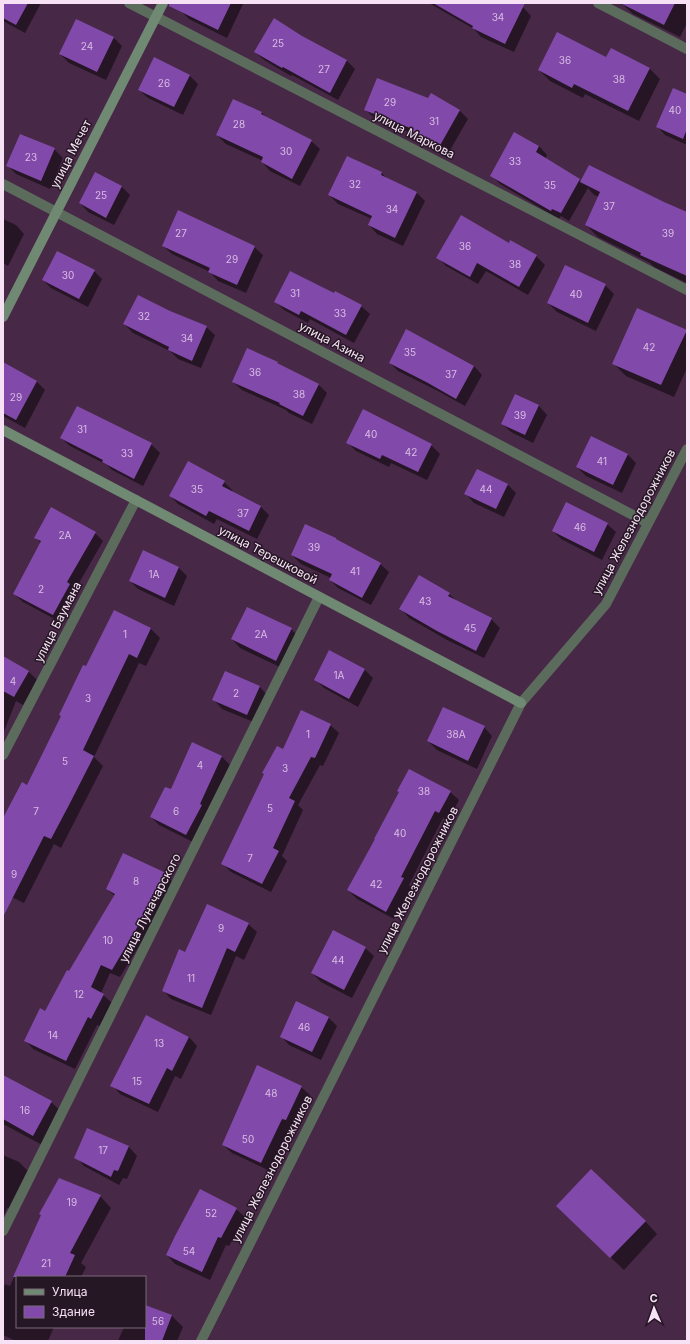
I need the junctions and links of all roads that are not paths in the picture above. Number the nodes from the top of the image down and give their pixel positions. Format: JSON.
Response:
{"nodes":[{"id":1,"x":129,"y":3,"type":"edge"},
{"id":2,"x":163,"y":3,"type":"edge"},
{"id":3,"x":598,"y":3,"type":"edge"},
{"id":4,"x":156,"y":17,"type":"junction"},
{"id":5,"x":687,"y":49,"type":"edge"},
{"id":6,"x":3,"y":184,"type":"edge"},
{"id":7,"x":56,"y":212,"type":"junction"},
{"id":8,"x":687,"y":290,"type":"edge"},
{"id":9,"x":3,"y":317,"type":"edge"},
{"id":10,"x":3,"y":430,"type":"edge"},
{"id":11,"x":687,"y":449,"type":"edge"},
{"id":12,"x":136,"y":500,"type":"junction"},
{"id":13,"x":648,"y":523,"type":"junction"},
{"id":14,"x":319,"y":597,"type":"junction"},
{"id":15,"x":521,"y":703,"type":"junction"},
{"id":16,"x":3,"y":755,"type":"edge"},
{"id":17,"x":3,"y":1231,"type":"edge"},
{"id":18,"x":201,"y":1341,"type":"edge"}],
"edges":[{"from":1,"to":4,"type":"street","name":"улица Маркова"},
{"from":2,"to":4,"type":"street","name":"улица Мечет"},
{"from":3,"to":5,"type":"street"},
{"from":4,"to":7,"type":"street","name":"улица Мечет"},
{"from":4,"to":8,"type":"street","name":"улица Маркова"},
{"from":6,"to":7,"type":"street","name":"улица Азина"},
{"from":7,"to":9,"type":"street","name":"улица Мечет"},
{"from":7,"to":13,"type":"street","name":"улица Азина"},
{"from":10,"to":12,"type":"street","name":"улица Терешковой"},
{"from":11,"to":13,"type":"street","name":"улица Железнодорожников"},
{"from":12,"to":14,"type":"street","name":"улица Терешковой"},
{"from":12,"to":16,"type":"street","name":"улица Баумана"},
{"from":13,"to":15,"type":"street","name":"улица Железнодорожников"},
{"from":14,"to":15,"type":"street","name":"улица Терешковой"},
{"from":14,"to":17,"type":"street","name":"улица Луначарского"},
{"from":15,"to":18,"type":"street","name":"улица Железнодорожников"}]}
